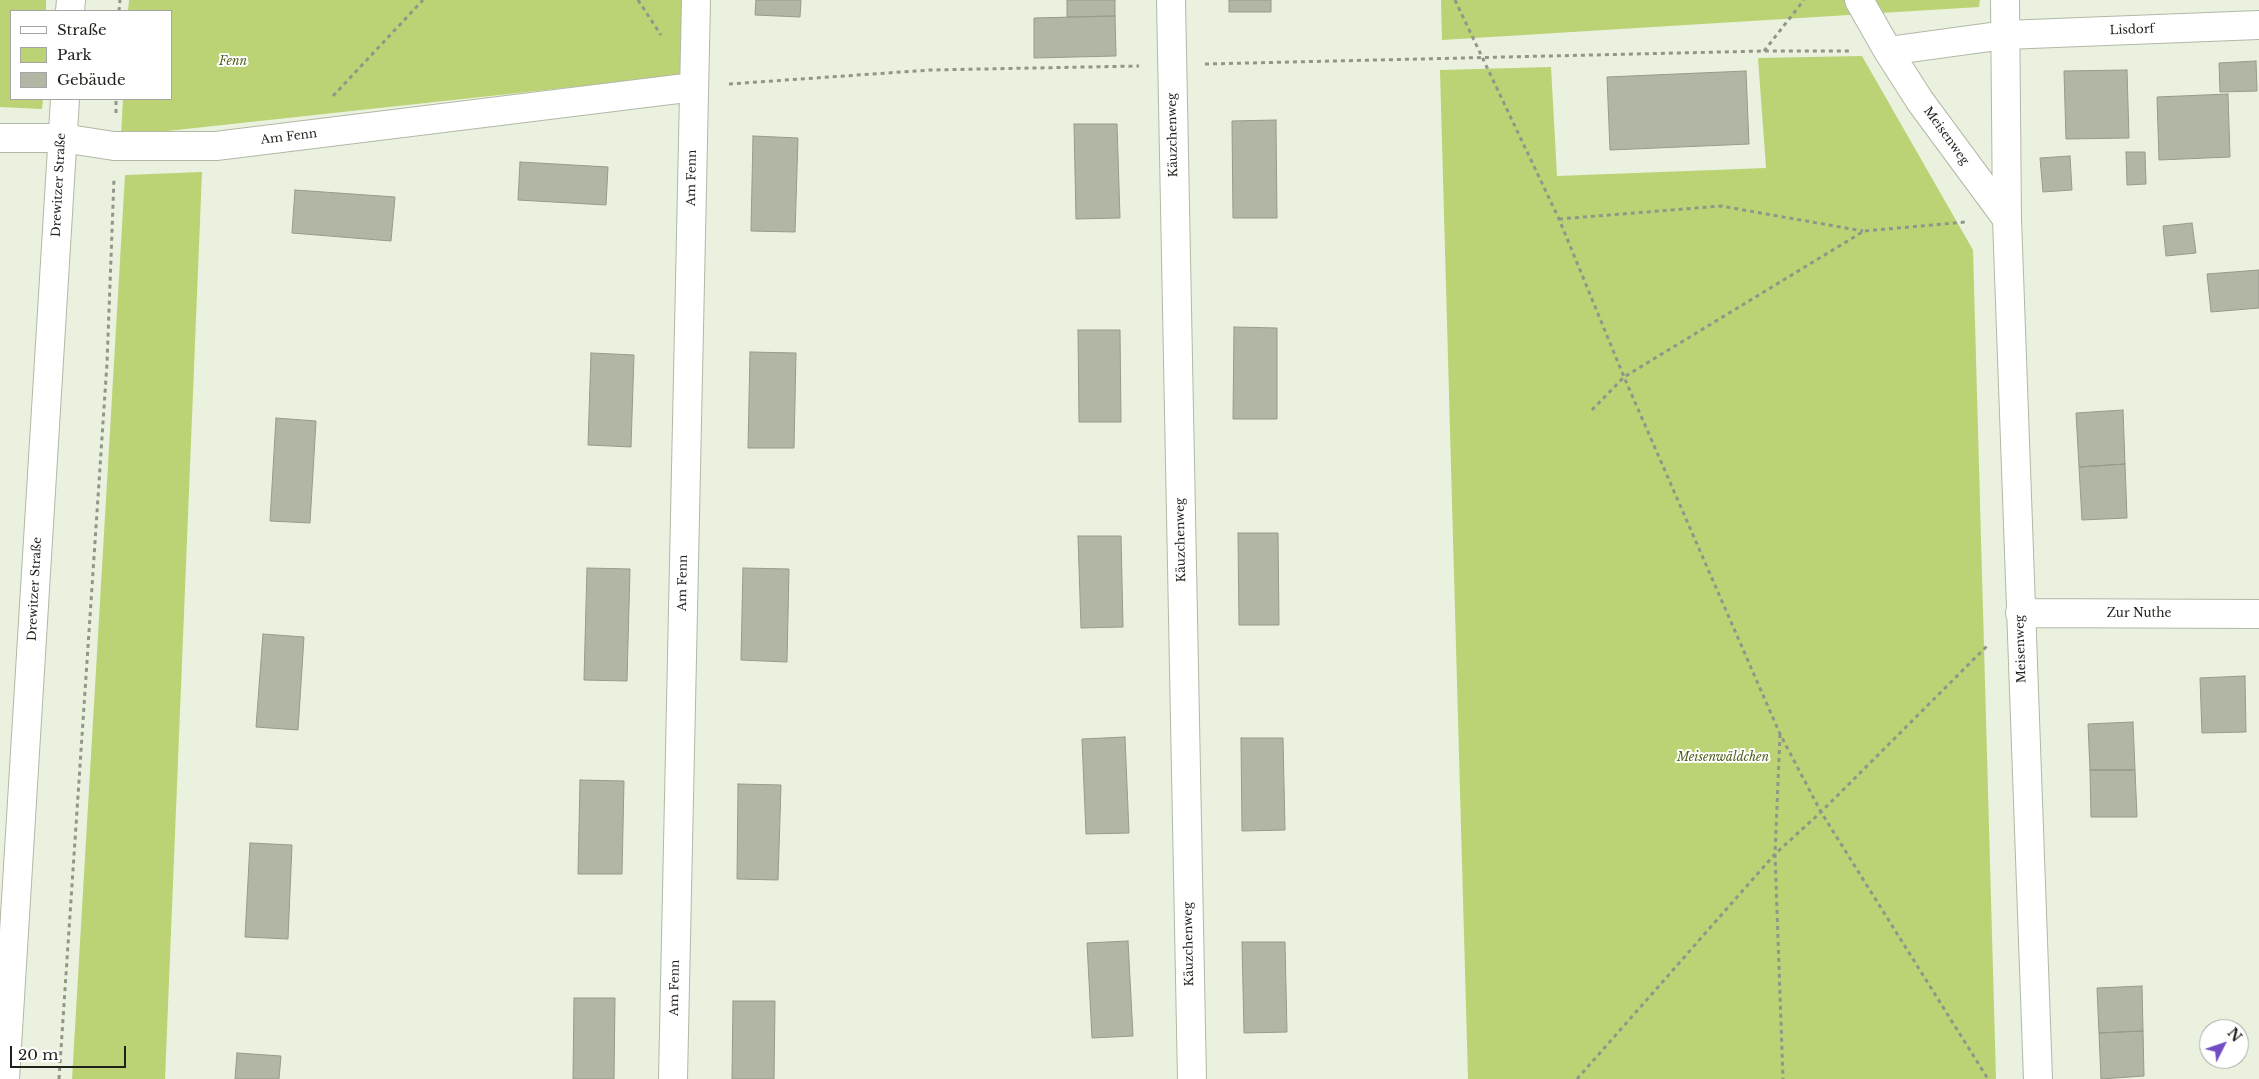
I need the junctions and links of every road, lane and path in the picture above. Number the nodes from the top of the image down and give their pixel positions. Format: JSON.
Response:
{"nodes":[{"id":1,"x":422,"y":0,"type":"edge"},
{"id":2,"x":696,"y":0,"type":"edge"},
{"id":3,"x":1170,"y":0,"type":"edge"},
{"id":4,"x":1455,"y":0,"type":"edge"},
{"id":5,"x":1804,"y":0,"type":"edge"},
{"id":6,"x":1858,"y":0,"type":"edge"},
{"id":7,"x":2004,"y":0,"type":"edge"},
{"id":8,"x":2259,"y":25,"type":"edge"},
{"id":9,"x":2005,"y":35,"type":"junction"},
{"id":10,"x":1764,"y":51,"type":"junction"},
{"id":11,"x":1888,"y":51,"type":"junction"},
{"id":12,"x":1483,"y":59,"type":"junction"},
{"id":13,"x":1171,"y":65,"type":"junction"},
{"id":14,"x":694,"y":87,"type":"junction"},
{"id":15,"x":65,"y":100,"type":"edge"},
{"id":16,"x":116,"y":100,"type":"edge"},
{"id":17,"x":294,"y":136,"type":"junction"},
{"id":18,"x":0,"y":138,"type":"edge"},
{"id":19,"x":62,"y":138,"type":"junction"},
{"id":20,"x":114,"y":146,"type":"junction"},
{"id":21,"x":1559,"y":219,"type":"junction"},
{"id":22,"x":2007,"y":219,"type":"junction"},
{"id":23,"x":1864,"y":231,"type":"junction"},
{"id":24,"x":1624,"y":377,"type":"junction"},
{"id":25,"x":1592,"y":410,"type":"dead end"},
{"id":26,"x":2020,"y":613,"type":"junction"},
{"id":27,"x":2259,"y":614,"type":"edge"},
{"id":28,"x":1780,"y":734,"type":"junction"},
{"id":29,"x":1821,"y":812,"type":"junction"},
{"id":30,"x":1775,"y":854,"type":"junction"},
{"id":31,"x":5,"y":1079,"type":"edge"},
{"id":32,"x":59,"y":1079,"type":"edge"},
{"id":33,"x":673,"y":1079,"type":"edge"},
{"id":34,"x":1192,"y":1079,"type":"edge"},
{"id":35,"x":1577,"y":1079,"type":"edge"},
{"id":36,"x":1783,"y":1079,"type":"edge"},
{"id":37,"x":1988,"y":1079,"type":"edge"},
{"id":38,"x":2038,"y":1079,"type":"edge"}],
"edges":[{"from":1,"to":17,"type":"path"},
{"from":2,"to":14,"type":"street","name":"Am Fenn"},
{"from":3,"to":13,"type":"street","name":"Käuzchenweg"},
{"from":4,"to":12,"type":"path"},
{"from":5,"to":10,"type":"path"},
{"from":6,"to":11,"type":"street","name":"Meisenweg"},
{"from":7,"to":9,"type":"street","name":"Meisenweg"},
{"from":8,"to":9,"type":"street","name":"Lisdorf"},
{"from":9,"to":11,"type":"street"},
{"from":9,"to":22,"type":"street","name":"Meisenweg"},
{"from":10,"to":11,"type":"path"},
{"from":10,"to":12,"type":"path"},
{"from":11,"to":22,"type":"street","name":"Meisenweg"},
{"from":12,"to":13,"type":"path"},
{"from":12,"to":21,"type":"path"},
{"from":13,"to":14,"type":"path"},
{"from":13,"to":34,"type":"street","name":"Käuzchenweg"},
{"from":14,"to":17,"type":"street","name":"Am Fenn"},
{"from":14,"to":33,"type":"street","name":"Am Fenn"},
{"from":15,"to":19,"type":"street","name":"Drewitzer Straße"},
{"from":16,"to":20,"type":"path"},
{"from":17,"to":20,"type":"street","name":"Am Fenn"},
{"from":18,"to":19,"type":"street","name":"Am Fenn"},
{"from":19,"to":20,"type":"street","name":"Am Fenn"},
{"from":19,"to":31,"type":"street","name":"Drewitzer Straße"},
{"from":20,"to":32,"type":"path"},
{"from":21,"to":23,"type":"path"},
{"from":21,"to":24,"type":"path"},
{"from":22,"to":23,"type":"path"},
{"from":22,"to":26,"type":"street","name":"Meisenweg"},
{"from":23,"to":24,"type":"path"},
{"from":24,"to":25,"type":"path"},
{"from":24,"to":28,"type":"path"},
{"from":26,"to":27,"type":"street","name":"Zur Nuthe"},
{"from":26,"to":29,"type":"path"},
{"from":26,"to":38,"type":"street","name":"Meisenweg"},
{"from":28,"to":29,"type":"path"},
{"from":28,"to":30,"type":"path"},
{"from":29,"to":30,"type":"path"},
{"from":29,"to":37,"type":"path"},
{"from":30,"to":35,"type":"path"},
{"from":30,"to":36,"type":"path"}]}
